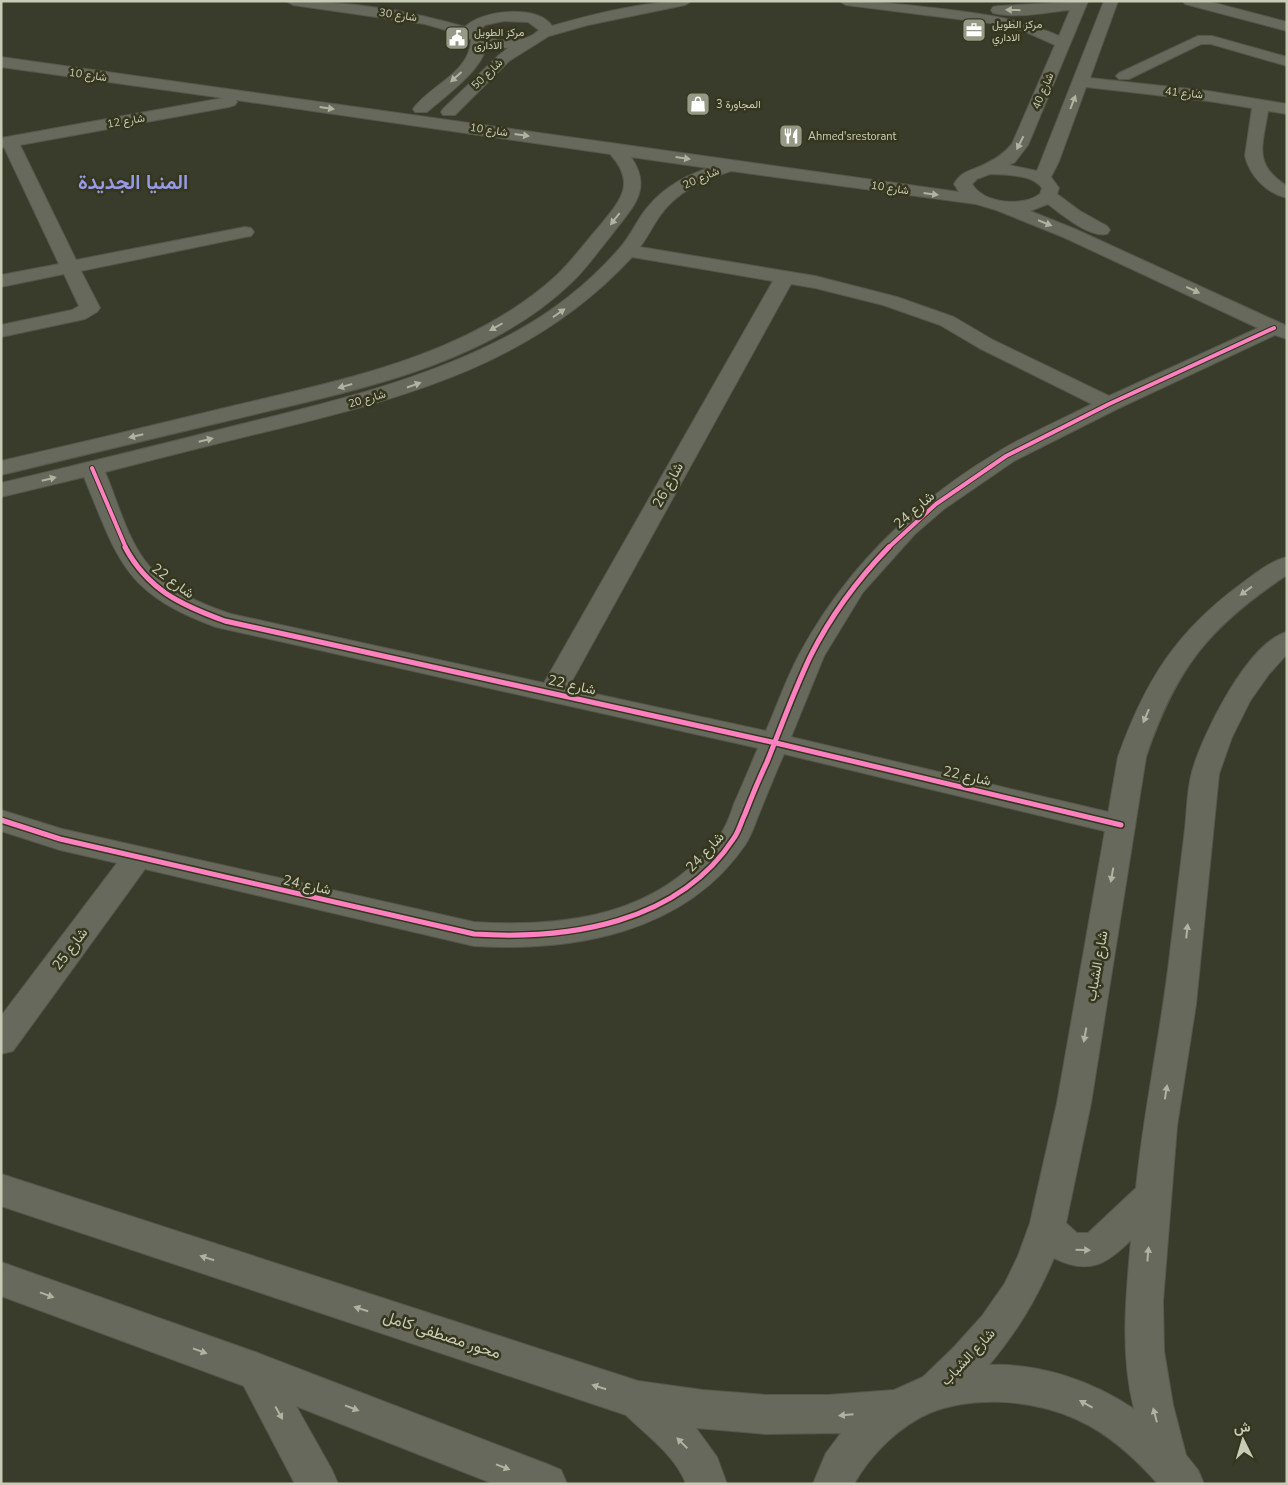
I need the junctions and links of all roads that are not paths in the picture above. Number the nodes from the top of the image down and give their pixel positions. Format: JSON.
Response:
{"nodes":[{"id":1,"x":293,"y":1,"type":"edge"},
{"id":2,"x":356,"y":1,"type":"edge"},
{"id":3,"x":639,"y":1,"type":"edge"},
{"id":4,"x":685,"y":1,"type":"edge"},
{"id":5,"x":846,"y":1,"type":"edge"},
{"id":6,"x":916,"y":1,"type":"edge"},
{"id":7,"x":1111,"y":1,"type":"edge"},
{"id":8,"x":1190,"y":1,"type":"edge"},
{"id":9,"x":1080,"y":3,"type":"edge"},
{"id":10,"x":597,"y":8,"type":"junction"},
{"id":11,"x":976,"y":12,"type":"junction"},
{"id":12,"x":451,"y":13,"type":"dead end"},
{"id":13,"x":419,"y":14,"type":"junction"},
{"id":14,"x":471,"y":14,"type":"dead end"},
{"id":15,"x":610,"y":16,"type":"junction"},
{"id":16,"x":501,"y":17,"type":"junction"},
{"id":17,"x":520,"y":17,"type":"junction"},
{"id":18,"x":1287,"y":27,"type":"edge"},
{"id":19,"x":545,"y":33,"type":"junction"},
{"id":20,"x":474,"y":36,"type":"junction"},
{"id":21,"x":529,"y":41,"type":"junction"},
{"id":22,"x":1063,"y":44,"type":"junction"},
{"id":23,"x":1,"y":50,"type":"edge"},
{"id":24,"x":1,"y":62,"type":"edge"},
{"id":25,"x":1287,"y":62,"type":"edge"},
{"id":26,"x":1083,"y":76,"type":"junction"},
{"id":27,"x":1124,"y":76,"type":"junction"},
{"id":28,"x":286,"y":97,"type":"junction"},
{"id":29,"x":251,"y":98,"type":"junction"},
{"id":30,"x":1287,"y":99,"type":"edge"},
{"id":31,"x":1261,"y":104,"type":"junction"},
{"id":32,"x":421,"y":109,"type":"junction"},
{"id":33,"x":1287,"y":109,"type":"edge"},
{"id":34,"x":449,"y":112,"type":"junction"},
{"id":35,"x":1030,"y":121,"type":"junction"},
{"id":36,"x":1064,"y":126,"type":"junction"},
{"id":37,"x":6,"y":143,"type":"edge"},
{"id":38,"x":614,"y":148,"type":"junction"},
{"id":39,"x":732,"y":165,"type":"junction"},
{"id":40,"x":990,"y":170,"type":"junction"},
{"id":41,"x":917,"y":176,"type":"dead end"},
{"id":42,"x":864,"y":177,"type":"junction"},
{"id":43,"x":947,"y":178,"type":"dead end"},
{"id":44,"x":965,"y":179,"type":"junction"},
{"id":45,"x":634,"y":188,"type":"junction"},
{"id":46,"x":1045,"y":188,"type":"junction"},
{"id":47,"x":1287,"y":193,"type":"edge"},
{"id":48,"x":671,"y":194,"type":"junction"},
{"id":49,"x":977,"y":199,"type":"junction"},
{"id":50,"x":1000,"y":205,"type":"junction"},
{"id":51,"x":1100,"y":230,"type":"junction"},
{"id":52,"x":245,"y":232,"type":"dead end"},
{"id":53,"x":1080,"y":238,"type":"junction"},
{"id":54,"x":628,"y":251,"type":"junction"},
{"id":55,"x":72,"y":267,"type":"junction"},
{"id":56,"x":785,"y":277,"type":"junction"},
{"id":57,"x":1,"y":281,"type":"edge"},
{"id":58,"x":1283,"y":325,"type":"edge"},
{"id":59,"x":1,"y":332,"type":"edge"},
{"id":60,"x":1109,"y":404,"type":"junction"},
{"id":61,"x":237,"y":422,"type":"junction"},
{"id":62,"x":2,"y":467,"type":"edge"},
{"id":63,"x":92,"y":468,"type":"junction"},
{"id":64,"x":1,"y":490,"type":"edge"},
{"id":65,"x":1287,"y":564,"type":"edge"},
{"id":66,"x":1287,"y":640,"type":"edge"},
{"id":67,"x":552,"y":692,"type":"junction"},
{"id":68,"x":776,"y":743,"type":"junction"},
{"id":69,"x":1,"y":820,"type":"edge"},
{"id":70,"x":1121,"y":825,"type":"junction"},
{"id":71,"x":138,"y":857,"type":"junction"},
{"id":72,"x":1,"y":1041,"type":"edge"},
{"id":73,"x":1,"y":1190,"type":"edge"},
{"id":74,"x":1153,"y":1196,"type":"junction"},
{"id":75,"x":1048,"y":1224,"type":"junction"},
{"id":76,"x":1,"y":1279,"type":"edge"},
{"id":77,"x":255,"y":1371,"type":"junction"},
{"id":78,"x":936,"y":1391,"type":"junction"},
{"id":79,"x":638,"y":1400,"type":"junction"},
{"id":80,"x":894,"y":1409,"type":"junction"},
{"id":81,"x":1176,"y":1473,"type":"edge"},
{"id":82,"x":318,"y":1484,"type":"edge"},
{"id":83,"x":547,"y":1484,"type":"edge"},
{"id":84,"x":707,"y":1484,"type":"edge"},
{"id":85,"x":833,"y":1484,"type":"edge"}],
"edges":[{"from":1,"to":13,"type":"street","name":"شارع 30"},
{"from":2,"to":13,"type":"street","name":"شارع 30"},
{"from":3,"to":10,"type":"street"},
{"from":4,"to":15,"type":"street"},
{"from":5,"to":11,"type":"street"},
{"from":6,"to":11,"type":"street"},
{"from":7,"to":26,"type":"street"},
{"from":8,"to":18,"type":"street"},
{"from":9,"to":11,"type":"street","one_way":true},
{"from":9,"to":22,"type":"street","name":"شارع 40"},
{"from":10,"to":15,"type":"street"},
{"from":10,"to":17,"type":"street"},
{"from":11,"to":22,"type":"street"},
{"from":12,"to":13,"type":"street","name":"شارع 30"},
{"from":13,"to":20,"type":"street","name":"شارع 30"},
{"from":14,"to":16,"type":"street"},
{"from":15,"to":19,"type":"street"},
{"from":16,"to":17,"type":"street"},
{"from":16,"to":20,"type":"street"},
{"from":17,"to":19,"type":"street"},
{"from":19,"to":21,"type":"street"},
{"from":20,"to":21,"type":"street","name":"شارع 30"},
{"from":20,"to":32,"type":"street","name":"شارع 50","one_way":true},
{"from":21,"to":34,"type":"street","name":"شارع 50"},
{"from":22,"to":35,"type":"street","name":"شارع 40"},
{"from":23,"to":28,"type":"street","name":"شارع 10"},
{"from":24,"to":29,"type":"street","name":"شارع 10"},
{"from":25,"to":27,"type":"street"},
{"from":26,"to":27,"type":"street","name":"شارع 41"},
{"from":26,"to":31,"type":"street","name":"شارع 41"},
{"from":36,"to":26,"type":"street","one_way":true},
{"from":27,"to":30,"type":"street","name":"شارع 41"},
{"from":28,"to":29,"type":"street","name":"شارع 10"},
{"from":28,"to":32,"type":"street","name":"شارع 10"},
{"from":28,"to":38,"type":"street","name":"شارع 10","one_way":true},
{"from":29,"to":37,"type":"street","name":"شارع 12"},
{"from":31,"to":33,"type":"street","name":"شارع 41"},
{"from":31,"to":47,"type":"street"},
{"from":32,"to":34,"type":"street","name":"شارع 10"},
{"from":34,"to":42,"type":"street","name":"شارع 10"},
{"from":35,"to":36,"type":"street"},
{"from":35,"to":40,"type":"street","name":"شارع 40","one_way":true},
{"from":36,"to":46,"type":"street"},
{"from":37,"to":55,"type":"street"},
{"from":38,"to":39,"type":"street","name":"شارع 10","one_way":true},
{"from":38,"to":45,"type":"street"},
{"from":39,"to":42,"type":"street","name":"شارع 10"},
{"from":39,"to":48,"type":"street","name":"شارع 20"},
{"from":40,"to":44,"type":"street"},
{"from":40,"to":46,"type":"street"},
{"from":41,"to":42,"type":"street","name":"شارع 10"},
{"from":42,"to":49,"type":"street","name":"شارع 10","one_way":true},
{"from":43,"to":44,"type":"street"},
{"from":44,"to":49,"type":"street"},
{"from":45,"to":48,"type":"street","name":"شارع 20"},
{"from":45,"to":61,"type":"street","name":"شارع 20","one_way":true},
{"from":46,"to":50,"type":"street"},
{"from":46,"to":51,"type":"street"},
{"from":48,"to":54,"type":"street","name":"شارع 20"},
{"from":49,"to":50,"type":"street","name":"شارع 10"},
{"from":50,"to":53,"type":"street","one_way":true},
{"from":51,"to":53,"type":"street"},
{"from":51,"to":58,"type":"street"},
{"from":52,"to":55,"type":"street"},
{"from":53,"to":58,"type":"street","one_way":true},
{"from":54,"to":56,"type":"street"},
{"from":61,"to":54,"type":"street","name":"شارع 20","one_way":true},
{"from":55,"to":57,"type":"street"},
{"from":55,"to":59,"type":"street"},
{"from":56,"to":60,"type":"street"},
{"from":56,"to":67,"type":"street","name":"شارع 26"},
{"from":58,"to":60,"type":"street","name":"شارع 24"},
{"from":60,"to":68,"type":"street","name":"شارع 24"},
{"from":61,"to":62,"type":"street","name":"شارع 20","one_way":true},
{"from":63,"to":61,"type":"street","name":"شارع 20","one_way":true},
{"from":64,"to":63,"type":"street","name":"شارع 20","one_way":true},
{"from":63,"to":67,"type":"street","name":"شارع 22"},
{"from":65,"to":70,"type":"street","name":"شارع الشباب","one_way":true},
{"from":74,"to":66,"type":"street","one_way":true},
{"from":67,"to":68,"type":"street","name":"شارع 22"},
{"from":68,"to":70,"type":"street","name":"شارع 22"},
{"from":68,"to":71,"type":"street","name":"شارع 24"},
{"from":69,"to":71,"type":"street","name":"شارع 24"},
{"from":70,"to":75,"type":"street","name":"شارع الشباب","one_way":true},
{"from":71,"to":72,"type":"street","name":"شارع 25"},
{"from":79,"to":73,"type":"street","name":"محور مصطفى كامل","one_way":true},
{"from":75,"to":74,"type":"street","one_way":true},
{"from":81,"to":74,"type":"street","one_way":true},
{"from":75,"to":78,"type":"street","name":"شارع الشباب"},
{"from":76,"to":77,"type":"street","one_way":true},
{"from":77,"to":82,"type":"street","one_way":true},
{"from":77,"to":83,"type":"street","one_way":true},
{"from":78,"to":80,"type":"street"},
{"from":81,"to":78,"type":"street","one_way":true},
{"from":80,"to":79,"type":"street","name":"محور مصطفى كامل","one_way":true},
{"from":84,"to":79,"type":"street","one_way":true},
{"from":80,"to":85,"type":"street"}]}
